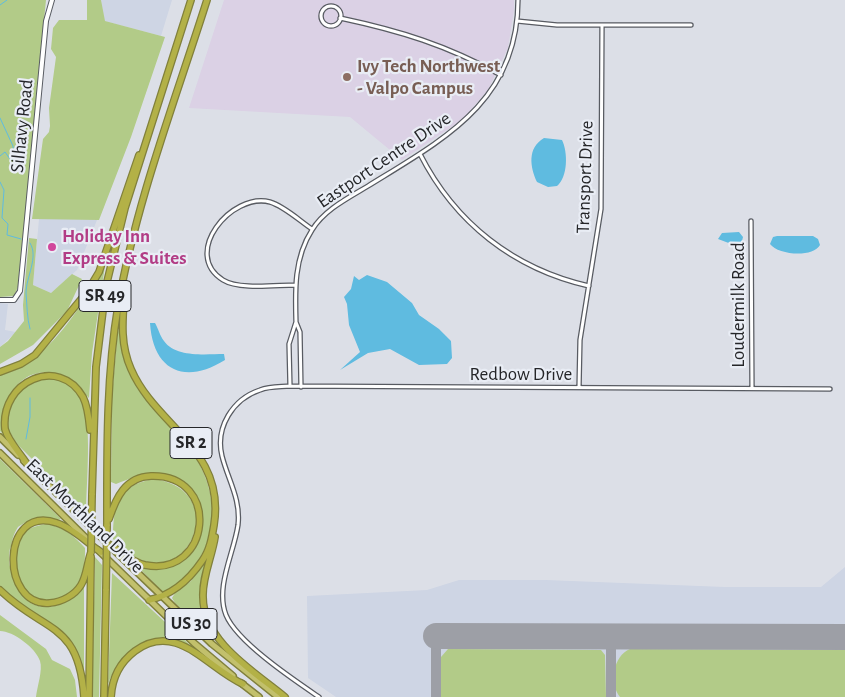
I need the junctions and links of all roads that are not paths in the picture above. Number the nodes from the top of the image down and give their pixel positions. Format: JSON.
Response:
{"nodes":[{"id":1,"x":52,"y":0,"type":"edge"},
{"id":2,"x":191,"y":0,"type":"edge"},
{"id":3,"x":207,"y":0,"type":"edge"},
{"id":4,"x":518,"y":0,"type":"edge"},
{"id":5,"x":340,"y":18,"type":"junction"},
{"id":6,"x":517,"y":21,"type":"junction"},
{"id":7,"x":691,"y":25,"type":"dead end"},
{"id":8,"x":602,"y":26,"type":"junction"},
{"id":9,"x":501,"y":75,"type":"junction"},
{"id":10,"x":145,"y":145,"type":"junction"},
{"id":11,"x":420,"y":154,"type":"junction"},
{"id":12,"x":751,"y":221,"type":"dead end"},
{"id":13,"x":312,"y":229,"type":"junction"},
{"id":14,"x":124,"y":273,"type":"junction"},
{"id":15,"x":295,"y":285,"type":"junction"},
{"id":16,"x":589,"y":286,"type":"junction"},
{"id":17,"x":0,"y":300,"type":"edge"},
{"id":18,"x":296,"y":322,"type":"junction"},
{"id":19,"x":0,"y":372,"type":"edge"},
{"id":20,"x":290,"y":386,"type":"junction"},
{"id":21,"x":301,"y":387,"type":"junction"},
{"id":22,"x":579,"y":388,"type":"junction"},
{"id":23,"x":752,"y":388,"type":"junction"},
{"id":24,"x":830,"y":389,"type":"dead end"},
{"id":25,"x":0,"y":437,"type":"edge"},
{"id":26,"x":93,"y":452,"type":"junction"},
{"id":27,"x":0,"y":453,"type":"edge"},
{"id":28,"x":27,"y":464,"type":"junction"},
{"id":29,"x":109,"y":512,"type":"junction"},
{"id":30,"x":215,"y":517,"type":"junction"},
{"id":31,"x":109,"y":544,"type":"junction"},
{"id":32,"x":7,"y":548,"type":"dead end"},
{"id":33,"x":91,"y":552,"type":"junction"},
{"id":34,"x":101,"y":552,"type":"junction"},
{"id":35,"x":13,"y":587,"type":"dead end"},
{"id":36,"x":0,"y":590,"type":"edge"},
{"id":37,"x":162,"y":597,"type":"junction"},
{"id":38,"x":149,"y":600,"type":"junction"},
{"id":39,"x":243,"y":684,"type":"junction"},
{"id":40,"x":84,"y":697,"type":"edge"},
{"id":41,"x":89,"y":697,"type":"edge"},
{"id":42,"x":104,"y":697,"type":"edge"},
{"id":43,"x":111,"y":697,"type":"edge"},
{"id":44,"x":259,"y":697,"type":"edge"},
{"id":45,"x":278,"y":697,"type":"edge"},
{"id":46,"x":285,"y":697,"type":"edge"},
{"id":47,"x":319,"y":697,"type":"edge"}],
"edges":[{"from":1,"to":17,"type":"street","name":"Silhavy Road"},
{"from":2,"to":10,"type":"highway"},
{"from":3,"to":14,"type":"highway","number":"SR 2"},
{"from":4,"to":6,"type":"street","name":"Eastport Centre Drive"},
{"from":5,"to":5,"type":"street"},
{"from":5,"to":9,"type":"street"},
{"from":6,"to":8,"type":"street"},
{"from":6,"to":9,"type":"street","name":"Eastport Centre Drive"},
{"from":7,"to":8,"type":"street"},
{"from":8,"to":16,"type":"street","name":"Transport Drive"},
{"from":9,"to":11,"type":"street","name":"Eastport Centre Drive"},
{"from":10,"to":19,"type":"highway"},
{"from":10,"to":26,"type":"highway","number":"SR 49"},
{"from":11,"to":13,"type":"street","name":"Eastport Centre Drive"},
{"from":11,"to":16,"type":"street"},
{"from":12,"to":23,"type":"street","name":"Loudermilk Road"},
{"from":13,"to":15,"type":"street","name":"Eastport Centre Drive"},
{"from":13,"to":15,"type":"street"},
{"from":14,"to":29,"type":"highway","number":"SR 49"},
{"from":14,"to":30,"type":"highway","number":"SR 2"},
{"from":15,"to":18,"type":"street","name":"Eastport Centre Drive"},
{"from":16,"to":22,"type":"street","name":"Transport Drive"},
{"from":18,"to":20,"type":"street","name":"Eastport Centre Drive"},
{"from":18,"to":21,"type":"street","name":"Eastport Centre Drive"},
{"from":20,"to":21,"type":"street","name":"Redbow Drive"},
{"from":20,"to":47,"type":"street","name":"Redbow Drive"},
{"from":21,"to":22,"type":"street","name":"Redbow Drive"},
{"from":22,"to":23,"type":"street","name":"Redbow Drive"},
{"from":23,"to":24,"type":"street","name":"Redbow Drive"},
{"from":25,"to":28,"type":"highway","number":"US 30"},
{"from":26,"to":28,"type":"highway"},
{"from":26,"to":33,"type":"highway","number":"SR 49","bridge":true},
{"from":27,"to":34,"type":"highway","name":"East Morthland Drive","number":"US 30"},
{"from":28,"to":31,"type":"highway","number":"US 30"},
{"from":29,"to":31,"type":"highway"},
{"from":29,"to":42,"type":"highway","bridge":true},
{"from":30,"to":37,"type":"highway","number":"SR 2"},
{"from":30,"to":46,"type":"highway"},
{"from":31,"to":37,"type":"highway","number":"US 30"},
{"from":32,"to":34,"type":"highway"},
{"from":33,"to":35,"type":"highway"},
{"from":33,"to":41,"type":"highway","number":"SR 49"},
{"from":34,"to":38,"type":"highway","name":"East Morthland Drive","number":"US 30"},
{"from":36,"to":40,"type":"highway"},
{"from":37,"to":38,"type":"highway","number":"SR 2"},
{"from":37,"to":45,"type":"highway","number":"US 30"},
{"from":38,"to":39,"type":"highway","number":"US 30"},
{"from":39,"to":43,"type":"highway"},
{"from":39,"to":44,"type":"highway","number":"US 30"}]}
